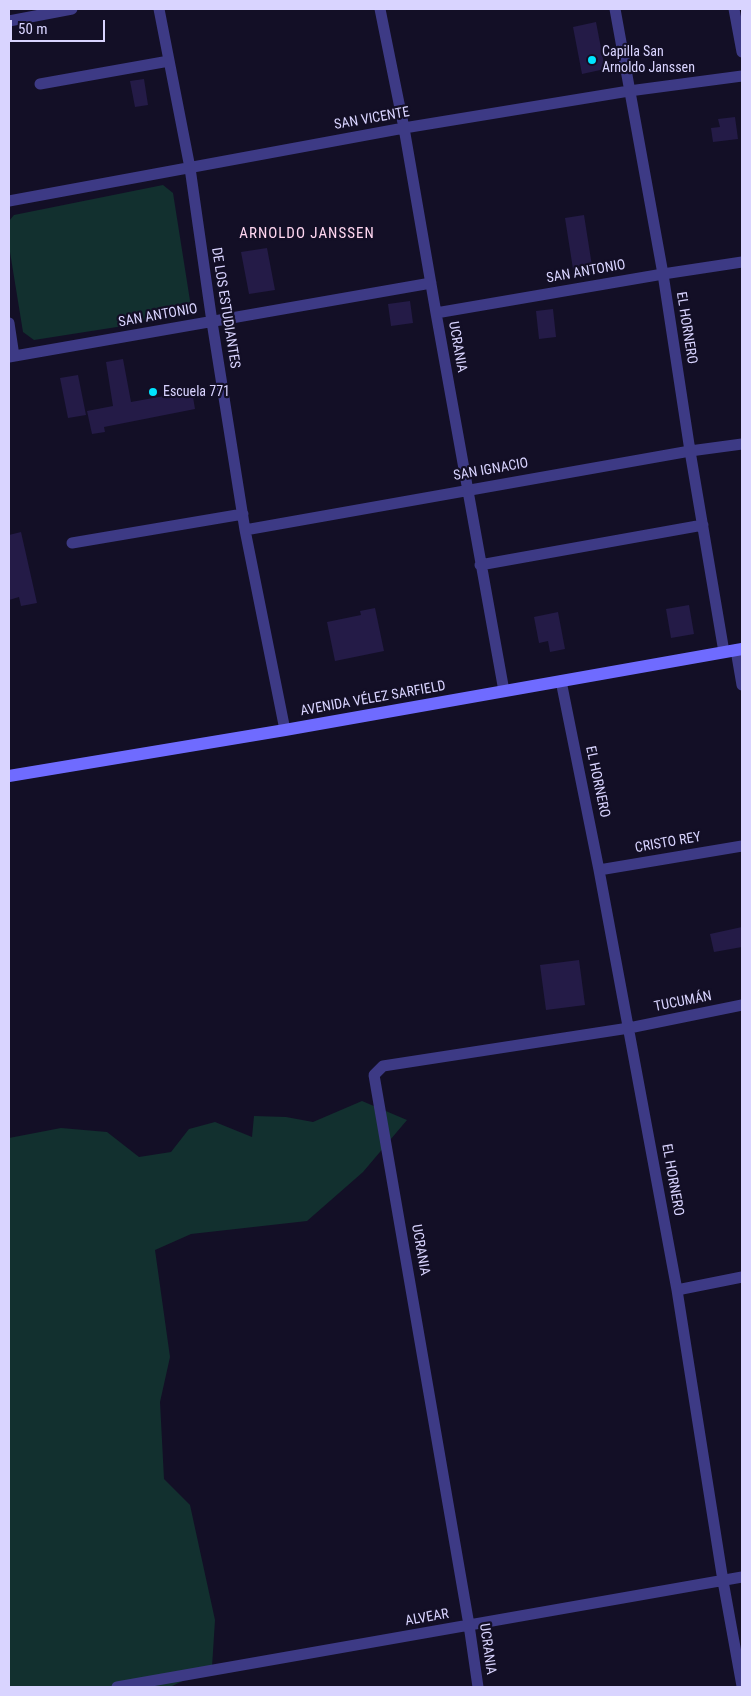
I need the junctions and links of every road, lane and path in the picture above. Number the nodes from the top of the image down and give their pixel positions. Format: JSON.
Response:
{"nodes":[{"id":1,"x":72,"y":9,"type":"edge"},
{"id":2,"x":159,"y":9,"type":"edge"},
{"id":3,"x":380,"y":9,"type":"edge"},
{"id":4,"x":615,"y":9,"type":"edge"},
{"id":5,"x":734,"y":9,"type":"edge"},
{"id":6,"x":9,"y":21,"type":"edge"},
{"id":7,"x":742,"y":52,"type":"edge"},
{"id":8,"x":169,"y":62,"type":"junction"},
{"id":9,"x":742,"y":76,"type":"edge"},
{"id":10,"x":40,"y":84,"type":"dead end"},
{"id":11,"x":629,"y":91,"type":"junction"},
{"id":12,"x":404,"y":128,"type":"junction"},
{"id":13,"x":190,"y":168,"type":"junction"},
{"id":14,"x":9,"y":201,"type":"edge"},
{"id":15,"x":742,"y":262,"type":"edge"},
{"id":16,"x":663,"y":274,"type":"junction"},
{"id":17,"x":431,"y":282,"type":"junction"},
{"id":18,"x":436,"y":314,"type":"junction"},
{"id":19,"x":212,"y":322,"type":"junction"},
{"id":20,"x":9,"y":323,"type":"edge"},
{"id":21,"x":12,"y":357,"type":"edge"},
{"id":22,"x":742,"y":444,"type":"edge"},
{"id":23,"x":690,"y":451,"type":"junction"},
{"id":24,"x":468,"y":489,"type":"junction"},
{"id":25,"x":242,"y":514,"type":"junction"},
{"id":26,"x":702,"y":525,"type":"junction"},
{"id":27,"x":245,"y":530,"type":"junction"},
{"id":28,"x":72,"y":543,"type":"dead end"},
{"id":29,"x":480,"y":565,"type":"junction"},
{"id":30,"x":734,"y":650,"type":"edge"},
{"id":31,"x":561,"y":681,"type":"junction"},
{"id":32,"x":742,"y":685,"type":"edge"},
{"id":33,"x":504,"y":690,"type":"junction"},
{"id":34,"x":285,"y":730,"type":"junction"},
{"id":35,"x":9,"y":776,"type":"edge"},
{"id":36,"x":742,"y":846,"type":"edge"},
{"id":37,"x":600,"y":870,"type":"junction"},
{"id":38,"x":742,"y":1005,"type":"edge"},
{"id":39,"x":629,"y":1028,"type":"junction"},
{"id":40,"x":742,"y":1277,"type":"edge"},
{"id":41,"x":677,"y":1290,"type":"junction"},
{"id":42,"x":742,"y":1577,"type":"edge"},
{"id":43,"x":723,"y":1581,"type":"junction"},
{"id":44,"x":469,"y":1626,"type":"junction"},
{"id":45,"x":742,"y":1686,"type":"edge"},
{"id":46,"x":117,"y":1687,"type":"edge"},
{"id":47,"x":478,"y":1687,"type":"edge"}],
"edges":[{"from":1,"to":6,"type":"street"},
{"from":2,"to":8,"type":"street","name":"DE LOS ESTUDIANTES"},
{"from":3,"to":12,"type":"street","name":"UCRANIA"},
{"from":4,"to":11,"type":"street","name":"EL HORNERO"},
{"from":5,"to":7,"type":"street"},
{"from":8,"to":10,"type":"street"},
{"from":8,"to":13,"type":"street","name":"DE LOS ESTUDIANTES"},
{"from":9,"to":11,"type":"street","name":"SAN VICENTE"},
{"from":11,"to":12,"type":"street","name":"SAN VICENTE"},
{"from":11,"to":16,"type":"street","name":"EL HORNERO"},
{"from":12,"to":13,"type":"street","name":"SAN VICENTE"},
{"from":12,"to":17,"type":"street","name":"UCRANIA"},
{"from":13,"to":14,"type":"street","name":"SAN VICENTE"},
{"from":13,"to":19,"type":"street","name":"DE LOS ESTUDIANTES"},
{"from":15,"to":16,"type":"street","name":"SAN ANTONIO"},
{"from":16,"to":18,"type":"street","name":"SAN ANTONIO"},
{"from":16,"to":23,"type":"street","name":"EL HORNERO"},
{"from":17,"to":18,"type":"street","name":"UCRANIA"},
{"from":17,"to":19,"type":"street","name":"SAN ANTONIO"},
{"from":18,"to":24,"type":"street","name":"UCRANIA"},
{"from":19,"to":21,"type":"street","name":"SAN ANTONIO"},
{"from":19,"to":25,"type":"street","name":"DE LOS ESTUDIANTES"},
{"from":20,"to":21,"type":"street"},
{"from":22,"to":23,"type":"street","name":"SAN IGNACIO"},
{"from":23,"to":24,"type":"street","name":"SAN IGNACIO"},
{"from":23,"to":26,"type":"street","name":"EL HORNERO"},
{"from":24,"to":27,"type":"street","name":"SAN IGNACIO"},
{"from":24,"to":29,"type":"street","name":"UCRANIA"},
{"from":25,"to":27,"type":"street","name":"DE LOS ESTUDIANTES"},
{"from":25,"to":28,"type":"street"},
{"from":26,"to":29,"type":"street"},
{"from":26,"to":30,"type":"street","name":"EL HORNERO"},
{"from":27,"to":34,"type":"street","name":"DE LOS ESTUDIANTES"},
{"from":29,"to":33,"type":"street","name":"UCRANIA"},
{"from":30,"to":31,"type":"main road","name":"AVENIDA VÉLEZ SARFIELD"},
{"from":30,"to":32,"type":"street","name":"EL HORNERO"},
{"from":31,"to":33,"type":"main road","name":"AVENIDA VÉLEZ SARFIELD"},
{"from":31,"to":37,"type":"street","name":"EL HORNERO"},
{"from":33,"to":34,"type":"main road","name":"AVENIDA VÉLEZ SARFIELD"},
{"from":34,"to":35,"type":"main road","name":"AVENIDA VÉLEZ SARFIELD"},
{"from":36,"to":37,"type":"street","name":"CRISTO REY"},
{"from":37,"to":39,"type":"street","name":"EL HORNERO"},
{"from":38,"to":39,"type":"street","name":"TUCUMÁN"},
{"from":39,"to":41,"type":"street","name":"EL HORNERO"},
{"from":39,"to":44,"type":"street","name":"UCRANIA"},
{"from":40,"to":41,"type":"street"},
{"from":41,"to":43,"type":"street","name":"EL HORNERO"},
{"from":42,"to":43,"type":"street","name":"ALVEAR"},
{"from":43,"to":44,"type":"street","name":"ALVEAR"},
{"from":43,"to":45,"type":"street","name":"EL HORNERO"},
{"from":44,"to":46,"type":"street","name":"ALVEAR"},
{"from":44,"to":47,"type":"street","name":"UCRANIA"}]}
